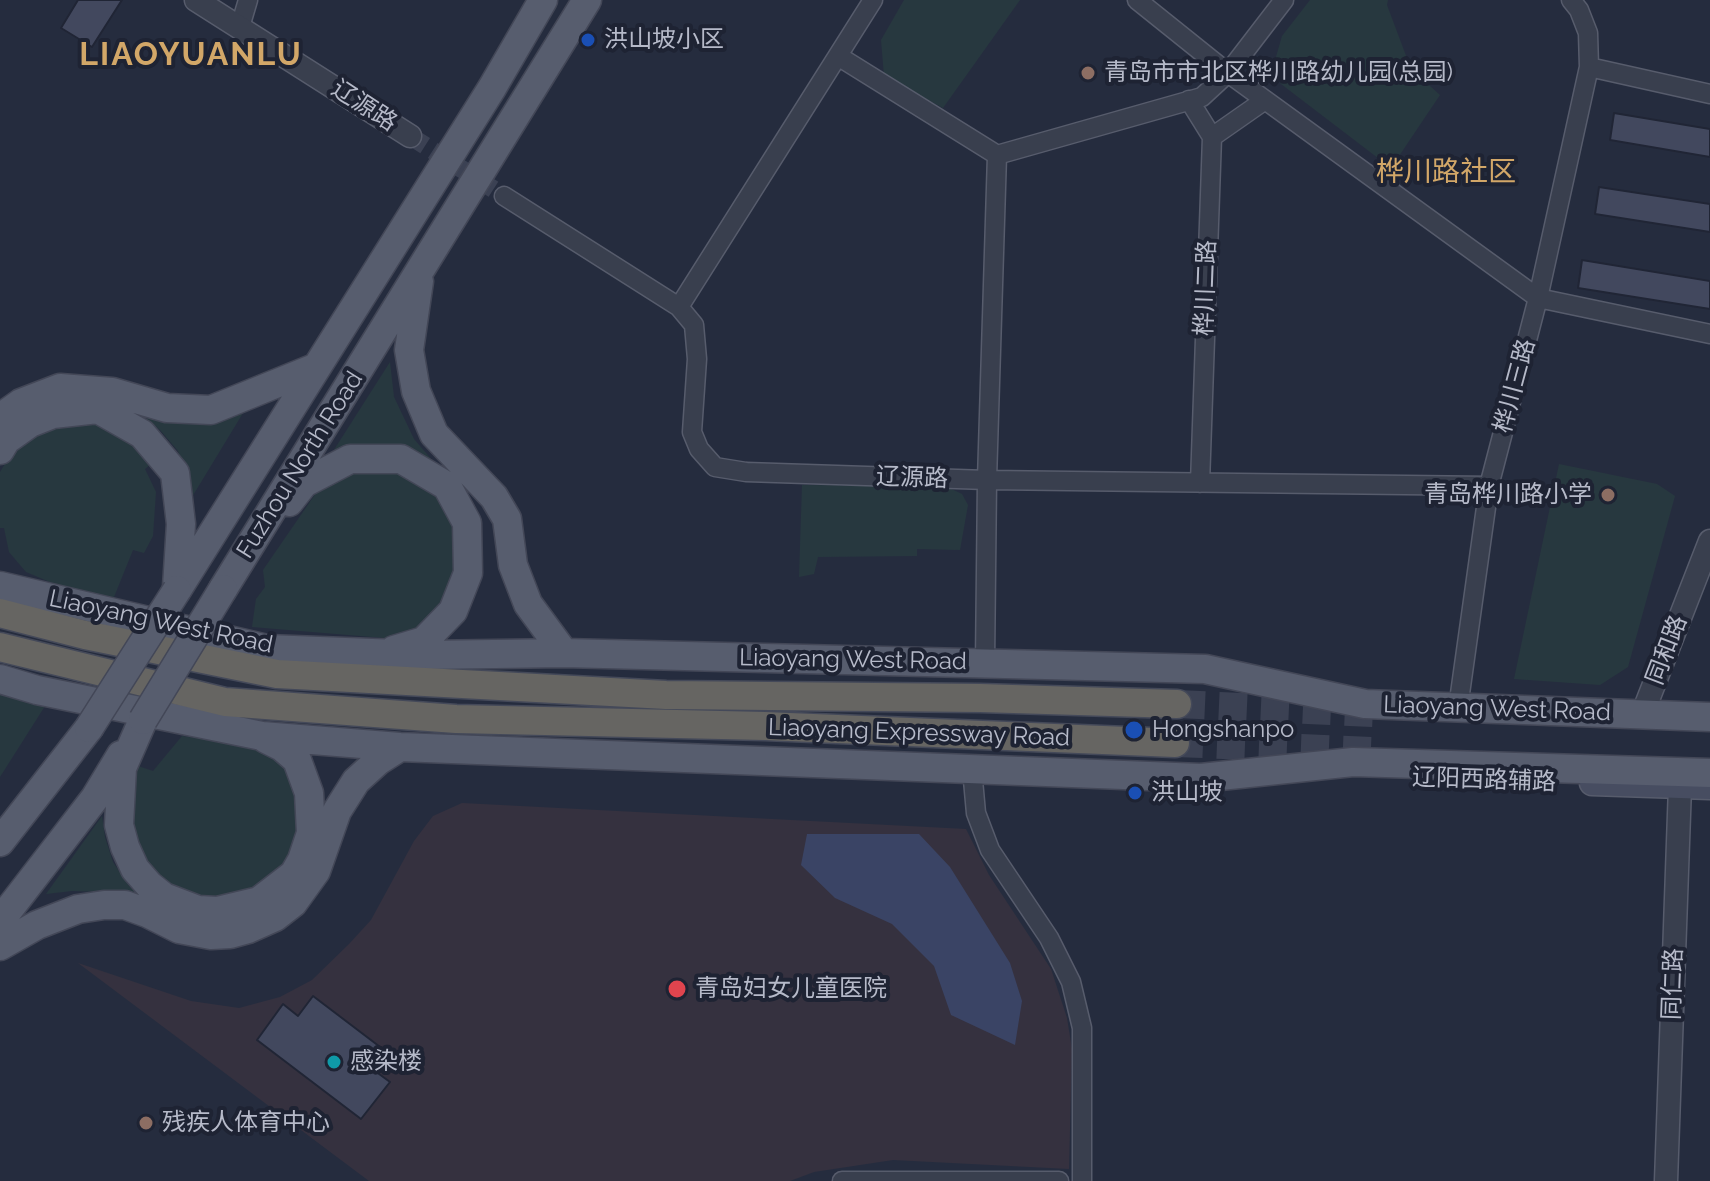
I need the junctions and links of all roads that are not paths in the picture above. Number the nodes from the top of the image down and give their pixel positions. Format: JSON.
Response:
{"nodes":[{"id":1,"x":196,"y":0,"type":"edge"},
{"id":2,"x":248,"y":0,"type":"edge"},
{"id":3,"x":543,"y":0,"type":"edge"},
{"id":4,"x":587,"y":0,"type":"edge"},
{"id":5,"x":873,"y":0,"type":"edge"},
{"id":6,"x":1137,"y":0,"type":"edge"},
{"id":7,"x":1284,"y":0,"type":"edge"},
{"id":8,"x":1571,"y":0,"type":"edge"},
{"id":9,"x":240,"y":27,"type":"junction"},
{"id":10,"x":838,"y":56,"type":"junction"},
{"id":11,"x":1589,"y":67,"type":"junction"},
{"id":12,"x":1228,"y":73,"type":"junction"},
{"id":13,"x":1710,"y":94,"type":"edge"},
{"id":14,"x":1189,"y":100,"type":"junction"},
{"id":15,"x":1265,"y":100,"type":"junction"},
{"id":16,"x":410,"y":136,"type":"tunnel mouth"},
{"id":17,"x":1212,"y":137,"type":"junction"},
{"id":18,"x":997,"y":155,"type":"junction"},
{"id":19,"x":504,"y":196,"type":"tunnel mouth"},
{"id":20,"x":420,"y":269,"type":"junction"},
{"id":21,"x":1538,"y":298,"type":"junction"},
{"id":22,"x":679,"y":307,"type":"junction"},
{"id":23,"x":1710,"y":334,"type":"edge"},
{"id":24,"x":317,"y":367,"type":"junction"},
{"id":25,"x":0,"y":418,"type":"edge"},
{"id":26,"x":0,"y":450,"type":"edge"},
{"id":27,"x":987,"y":480,"type":"junction"},
{"id":28,"x":1200,"y":483,"type":"junction"},
{"id":29,"x":1489,"y":486,"type":"junction"},
{"id":30,"x":1710,"y":541,"type":"edge"},
{"id":31,"x":0,"y":577,"type":"edge"},
{"id":32,"x":13,"y":589,"type":"edge"},
{"id":33,"x":223,"y":589,"type":"junction"},
{"id":34,"x":177,"y":590,"type":"junction"},
{"id":35,"x":0,"y":613,"type":"edge"},
{"id":36,"x":0,"y":647,"type":"edge"},
{"id":37,"x":564,"y":653,"type":"junction"},
{"id":38,"x":383,"y":654,"type":"junction"},
{"id":39,"x":985,"y":663,"type":"junction"},
{"id":40,"x":0,"y":679,"type":"edge"},
{"id":41,"x":666,"y":695,"type":"joint"},
{"id":42,"x":1177,"y":704,"type":"tunnel mouth"},
{"id":43,"x":1458,"y":708,"type":"junction"},
{"id":44,"x":1642,"y":715,"type":"junction"},
{"id":45,"x":1710,"y":717,"type":"edge"},
{"id":46,"x":143,"y":720,"type":"junction"},
{"id":47,"x":262,"y":736,"type":"junction"},
{"id":48,"x":1175,"y":743,"type":"tunnel mouth"},
{"id":49,"x":400,"y":747,"type":"junction"},
{"id":50,"x":977,"y":768,"type":"junction"},
{"id":51,"x":1699,"y":780,"type":"edge"},
{"id":52,"x":0,"y":842,"type":"edge"},
{"id":53,"x":0,"y":921,"type":"edge"},
{"id":54,"x":0,"y":946,"type":"edge"},
{"id":55,"x":842,"y":1181,"type":"edge"},
{"id":56,"x":1059,"y":1181,"type":"edge"},
{"id":57,"x":1082,"y":1181,"type":"edge"},
{"id":58,"x":1666,"y":1181,"type":"edge"}],
"edges":[{"from":1,"to":9,"type":"street","name":"辽源路"},
{"from":2,"to":9,"type":"street"},
{"from":3,"to":24,"type":"main road","name":"Fuzhou North Road"},
{"from":4,"to":20,"type":"main road","name":"Fuzhou North Road"},
{"from":5,"to":10,"type":"street"},
{"from":6,"to":12,"type":"street"},
{"from":7,"to":12,"type":"street"},
{"from":8,"to":11,"type":"street","name":"桦川三路"},
{"from":9,"to":16,"type":"street","name":"辽源路"},
{"from":10,"to":18,"type":"street"},
{"from":10,"to":22,"type":"street"},
{"from":11,"to":13,"type":"street"},
{"from":11,"to":21,"type":"street","name":"桦川三路"},
{"from":12,"to":14,"type":"street"},
{"from":12,"to":15,"type":"street"},
{"from":14,"to":17,"type":"street"},
{"from":14,"to":18,"type":"street"},
{"from":15,"to":17,"type":"street"},
{"from":15,"to":21,"type":"street"},
{"from":17,"to":28,"type":"street","name":"桦川二路"},
{"from":18,"to":27,"type":"street"},
{"from":19,"to":22,"type":"street"},
{"from":20,"to":33,"type":"main road","name":"Fuzhou North Road"},
{"from":20,"to":37,"type":"main road"},
{"from":21,"to":23,"type":"street"},
{"from":21,"to":29,"type":"street","name":"桦川三路"},
{"from":22,"to":27,"type":"street","name":"辽源路"},
{"from":24,"to":25,"type":"main road"},
{"from":24,"to":34,"type":"main road","name":"Fuzhou North Road"},
{"from":26,"to":34,"type":"main road"},
{"from":27,"to":28,"type":"street","name":"辽源路"},
{"from":27,"to":39,"type":"street"},
{"from":28,"to":29,"type":"street","name":"辽源路"},
{"from":29,"to":43,"type":"street","name":"桦川三路"},
{"from":30,"to":44,"type":"street","name":"同和路"},
{"from":31,"to":32,"type":"main road","name":"Liaoyang West Road"},
{"from":32,"to":38,"type":"main road","name":"Liaoyang West Road"},
{"from":33,"to":38,"type":"main road"},
{"from":33,"to":46,"type":"main road","name":"Fuzhou North Road","bridge":true},
{"from":34,"to":52,"type":"main road","name":"Fuzhou North Road","bridge":true},
{"from":35,"to":41,"type":"highway","name":"Liaoyang West Road"},
{"from":36,"to":48,"type":"highway","name":"Liaoyang Expressway Road"},
{"from":37,"to":38,"type":"main road","name":"Liaoyang West Road"},
{"from":37,"to":39,"type":"main road","name":"Liaoyang West Road"},
{"from":39,"to":43,"type":"main road","name":"Liaoyang West Road"},
{"from":40,"to":47,"type":"main road"},
{"from":41,"to":42,"type":"highway","name":"Liaoyang Expressway Road"},
{"from":43,"to":44,"type":"main road","name":"Liaoyang West Road"},
{"from":44,"to":45,"type":"main road","name":"Liaoyang West Road"},
{"from":46,"to":47,"type":"main road"},
{"from":46,"to":53,"type":"main road","name":"Fuzhou North Road"},
{"from":47,"to":49,"type":"main road"},
{"from":49,"to":50,"type":"main road"},
{"from":49,"to":54,"type":"main road"},
{"from":50,"to":51,"type":"main road"},
{"from":50,"to":57,"type":"street"},
{"from":51,"to":58,"type":"street","name":"同仁路"},
{"from":55,"to":56,"type":"street"}]}
